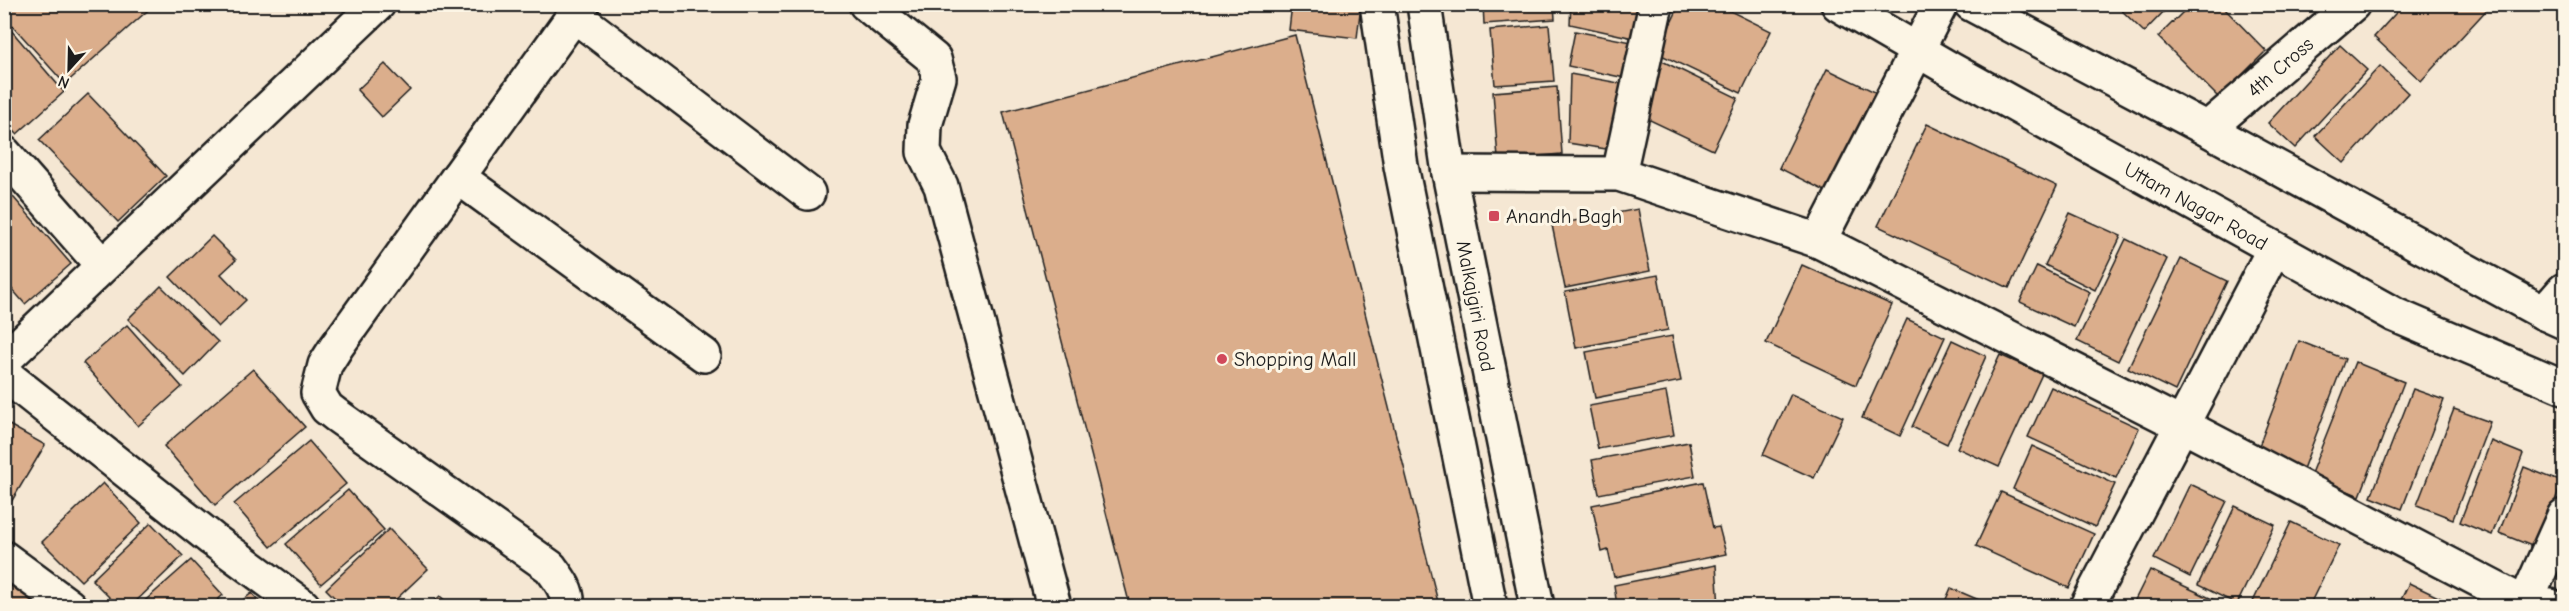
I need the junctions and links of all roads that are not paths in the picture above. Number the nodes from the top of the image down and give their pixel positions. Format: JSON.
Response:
{"nodes":[{"id":1,"x":378,"y":4,"type":"edge"},
{"id":2,"x":866,"y":4,"type":"edge"},
{"id":3,"x":1377,"y":4,"type":"edge"},
{"id":4,"x":1424,"y":4,"type":"edge"},
{"id":5,"x":1656,"y":4,"type":"edge"},
{"id":6,"x":1838,"y":4,"type":"edge"},
{"id":7,"x":1941,"y":4,"type":"edge"},
{"id":8,"x":2353,"y":4,"type":"edge"},
{"id":9,"x":1991,"y":8,"type":"edge"},
{"id":10,"x":578,"y":10,"type":"edge"},
{"id":11,"x":1917,"y":50,"type":"junction"},
{"id":12,"x":2207,"y":129,"type":"junction"},
{"id":13,"x":4,"y":153,"type":"edge"},
{"id":14,"x":1449,"y":173,"type":"junction"},
{"id":15,"x":1619,"y":174,"type":"junction"},
{"id":16,"x":458,"y":177,"type":"junction"},
{"id":17,"x":808,"y":193,"type":"dead end"},
{"id":18,"x":1819,"y":241,"type":"junction"},
{"id":19,"x":2274,"y":249,"type":"junction"},
{"id":20,"x":102,"y":266,"type":"junction"},
{"id":21,"x":2558,"y":308,"type":"edge"},
{"id":22,"x":704,"y":355,"type":"dead end"},
{"id":23,"x":4,"y":360,"type":"edge"},
{"id":24,"x":4,"y":374,"type":"edge"},
{"id":25,"x":2565,"y":387,"type":"edge"},
{"id":26,"x":2182,"y":425,"type":"junction"},
{"id":27,"x":2565,"y":516,"type":"edge"},
{"id":28,"x":4,"y":558,"type":"edge"},
{"id":29,"x":69,"y":606,"type":"edge"},
{"id":30,"x":303,"y":606,"type":"edge"},
{"id":31,"x":567,"y":606,"type":"edge"},
{"id":32,"x":1054,"y":606,"type":"edge"},
{"id":33,"x":1490,"y":606,"type":"edge"},
{"id":34,"x":1537,"y":606,"type":"edge"},
{"id":35,"x":2087,"y":606,"type":"edge"},
{"id":36,"x":2533,"y":606,"type":"edge"}],
"edges":[{"from":1,"to":20,"type":"street"},
{"from":2,"to":32,"type":"street"},
{"from":3,"to":33,"type":"street"},
{"from":4,"to":14,"type":"street","name":"Malkajgiri Road"},
{"from":5,"to":15,"type":"street"},
{"from":6,"to":11,"type":"street","name":"Uttam Nagar Road"},
{"from":7,"to":11,"type":"street"},
{"from":8,"to":12,"type":"street","name":"4th Cross"},
{"from":9,"to":12,"type":"street"},
{"from":10,"to":16,"type":"street"},
{"from":10,"to":17,"type":"street"},
{"from":11,"to":18,"type":"street"},
{"from":11,"to":19,"type":"street","name":"Uttam Nagar Road"},
{"from":12,"to":21,"type":"street"},
{"from":13,"to":20,"type":"street"},
{"from":14,"to":15,"type":"street"},
{"from":14,"to":34,"type":"street","name":"Malkajgiri Road"},
{"from":15,"to":18,"type":"street"},
{"from":16,"to":22,"type":"street"},
{"from":16,"to":31,"type":"street"},
{"from":18,"to":26,"type":"street"},
{"from":19,"to":25,"type":"street","name":"Uttam Nagar Road"},
{"from":19,"to":26,"type":"street"},
{"from":20,"to":23,"type":"street"},
{"from":24,"to":30,"type":"street"},
{"from":26,"to":35,"type":"street"},
{"from":26,"to":36,"type":"street"},
{"from":27,"to":36,"type":"street"},
{"from":28,"to":29,"type":"street"}]}
